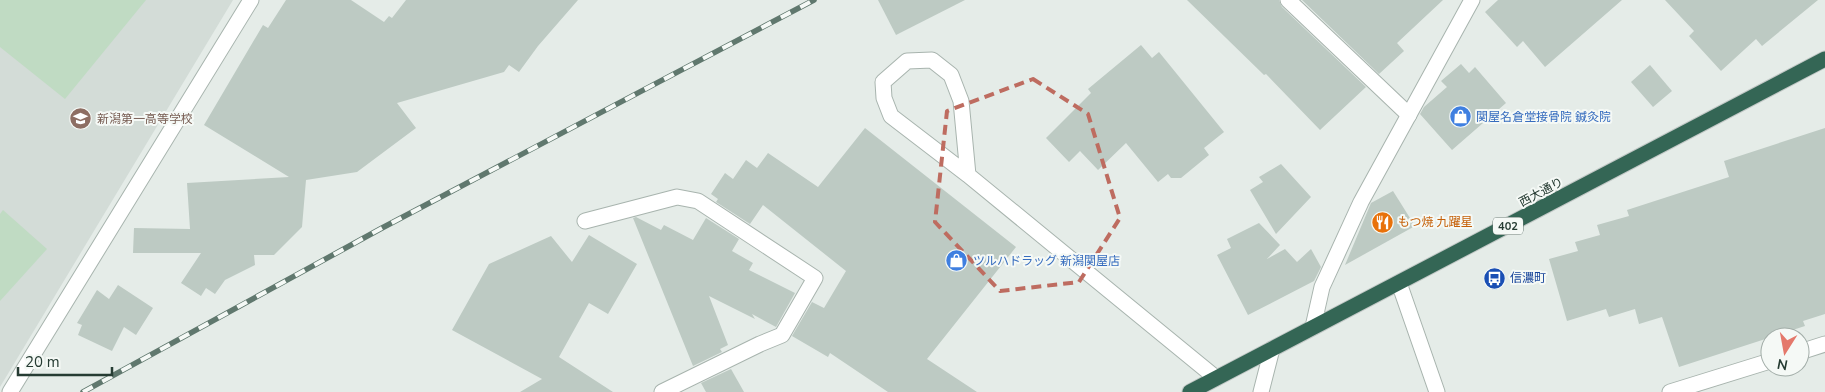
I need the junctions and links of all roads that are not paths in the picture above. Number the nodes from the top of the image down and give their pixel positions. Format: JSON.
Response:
{"nodes":[{"id":1,"x":251,"y":0,"type":"edge"},
{"id":2,"x":1288,"y":0,"type":"edge"},
{"id":3,"x":1472,"y":0,"type":"edge"},
{"id":4,"x":1825,"y":59,"type":"edge"},
{"id":5,"x":1409,"y":115,"type":"junction"},
{"id":6,"x":968,"y":175,"type":"junction"},
{"id":7,"x":585,"y":221,"type":"dead end"},
{"id":8,"x":1398,"y":283,"type":"junction"},
{"id":9,"x":1313,"y":327,"type":"junction"},
{"id":10,"x":1825,"y":344,"type":"edge"},
{"id":11,"x":1272,"y":349,"type":"junction"},
{"id":12,"x":1810,"y":349,"type":"edge"},
{"id":13,"x":1760,"y":364,"type":"edge"},
{"id":14,"x":1216,"y":378,"type":"junction"},
{"id":15,"x":10,"y":392,"type":"edge"},
{"id":16,"x":662,"y":392,"type":"edge"},
{"id":17,"x":1190,"y":392,"type":"edge"},
{"id":18,"x":1261,"y":392,"type":"edge"},
{"id":19,"x":1437,"y":392,"type":"edge"},
{"id":20,"x":1670,"y":392,"type":"edge"}],
"edges":[{"from":1,"to":15,"type":"street"},
{"from":2,"to":5,"type":"street"},
{"from":3,"to":5,"type":"street"},
{"from":4,"to":8,"type":"highway","name":"西大通り","number":"402"},
{"from":5,"to":9,"type":"street"},
{"from":6,"to":6,"type":"street"},
{"from":6,"to":14,"type":"street"},
{"from":7,"to":16,"type":"street"},
{"from":8,"to":9,"type":"highway","name":"西大通り","number":"402"},
{"from":8,"to":19,"type":"street"},
{"from":9,"to":11,"type":"highway","name":"西大通り","number":"402"},
{"from":10,"to":12,"type":"street"},
{"from":11,"to":14,"type":"highway","name":"西大通り","number":"402"},
{"from":11,"to":18,"type":"street"},
{"from":13,"to":20,"type":"street"},
{"from":14,"to":17,"type":"highway","name":"西大通り","number":"402"}]}
